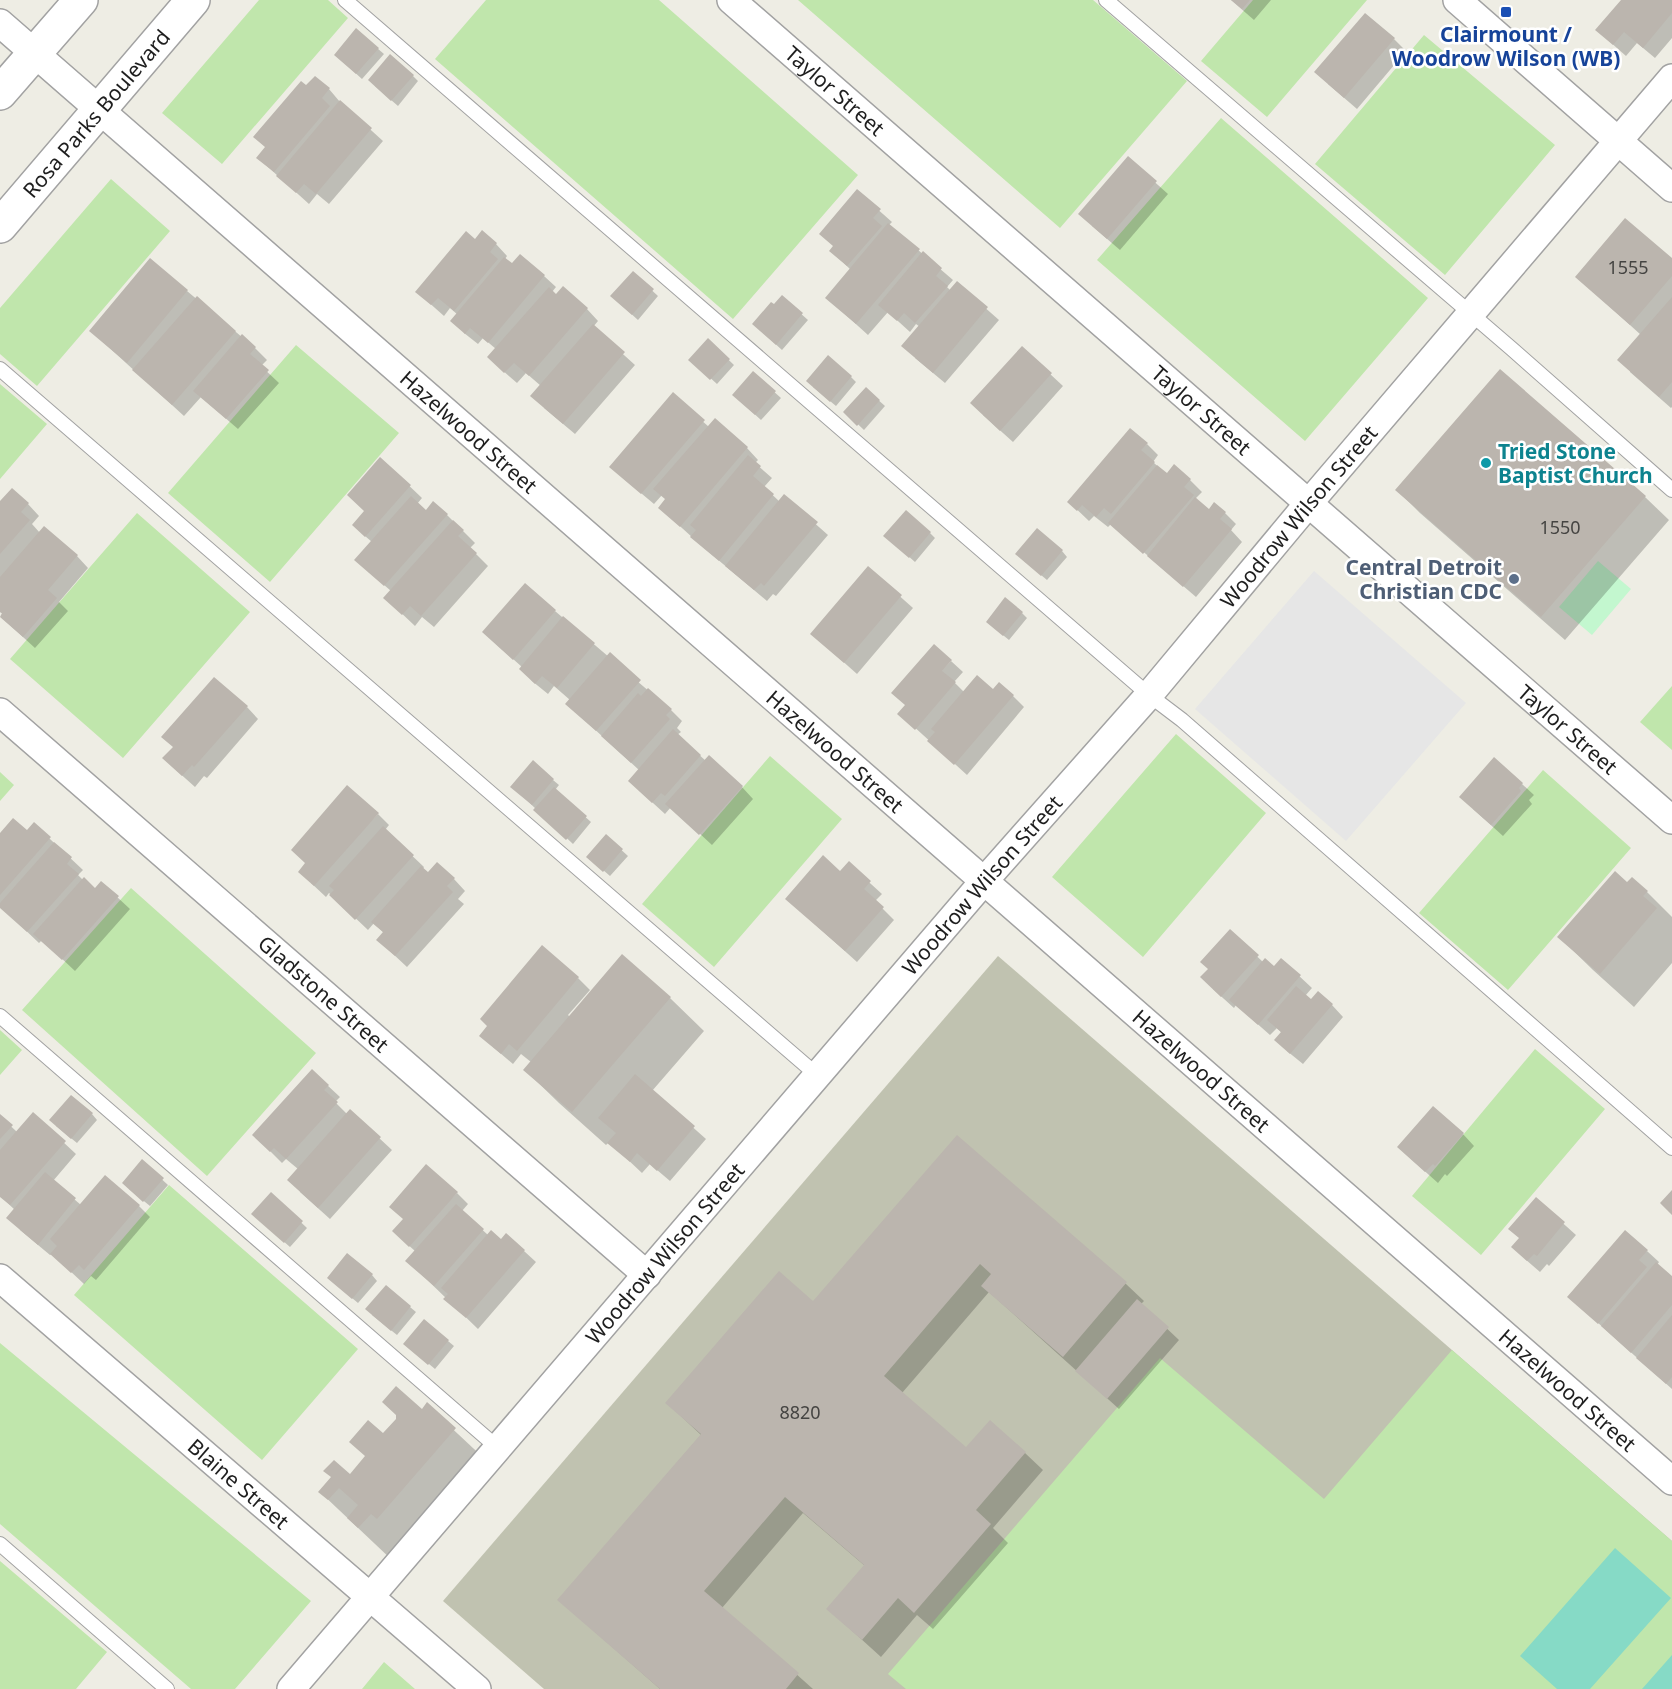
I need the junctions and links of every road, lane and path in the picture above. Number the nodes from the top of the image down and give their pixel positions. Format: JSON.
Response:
{"nodes":[{"id":1,"x":81,"y":0,"type":"edge"},
{"id":2,"x":193,"y":0,"type":"edge"},
{"id":3,"x":345,"y":0,"type":"edge"},
{"id":4,"x":731,"y":0,"type":"edge"},
{"id":5,"x":1106,"y":0,"type":"edge"},
{"id":6,"x":1457,"y":0,"type":"edge"},
{"id":7,"x":0,"y":23,"type":"edge"},
{"id":8,"x":34,"y":53,"type":"junction"},
{"id":9,"x":1672,"y":78,"type":"edge"},
{"id":10,"x":0,"y":93,"type":"edge"},
{"id":11,"x":99,"y":110,"type":"junction"},
{"id":12,"x":1619,"y":141,"type":"junction"},
{"id":13,"x":1672,"y":188,"type":"edge"},
{"id":14,"x":0,"y":225,"type":"edge"},
{"id":15,"x":1470,"y":315,"type":"junction"},
{"id":16,"x":0,"y":369,"type":"edge"},
{"id":17,"x":1672,"y":490,"type":"edge"},
{"id":18,"x":1308,"y":504,"type":"junction"},
{"id":19,"x":1149,"y":695,"type":"junction"},
{"id":20,"x":0,"y":712,"type":"edge"},
{"id":21,"x":1672,"y":820,"type":"edge"},
{"id":22,"x":984,"y":881,"type":"junction"},
{"id":23,"x":0,"y":1016,"type":"edge"},
{"id":24,"x":817,"y":1076,"type":"junction"},
{"id":25,"x":1672,"y":1148,"type":"edge"},
{"id":26,"x":647,"y":1275,"type":"junction"},
{"id":27,"x":0,"y":1278,"type":"edge"},
{"id":28,"x":498,"y":1448,"type":"junction"},
{"id":29,"x":1672,"y":1481,"type":"edge"},
{"id":30,"x":0,"y":1544,"type":"edge"},
{"id":31,"x":370,"y":1597,"type":"junction"},
{"id":32,"x":167,"y":1689,"type":"edge"},
{"id":33,"x":291,"y":1689,"type":"edge"},
{"id":34,"x":477,"y":1689,"type":"edge"}],
"edges":[{"from":1,"to":8,"type":"street"},
{"from":2,"to":11,"type":"street","name":"Rosa Parks Boulevard"},
{"from":3,"to":19,"type":"lane"},
{"from":4,"to":18,"type":"street","name":"Taylor Street"},
{"from":5,"to":15,"type":"lane"},
{"from":6,"to":12,"type":"street"},
{"from":7,"to":8,"type":"street","name":"Hazelwood Street"},
{"from":8,"to":10,"type":"street"},
{"from":8,"to":11,"type":"street","name":"Hazelwood Street"},
{"from":9,"to":12,"type":"street","name":"Woodrow Wilson Street"},
{"from":11,"to":14,"type":"street","name":"Rosa Parks Boulevard"},
{"from":11,"to":22,"type":"street","name":"Hazelwood Street"},
{"from":12,"to":13,"type":"street"},
{"from":12,"to":15,"type":"street","name":"Woodrow Wilson Street"},
{"from":15,"to":17,"type":"lane"},
{"from":15,"to":18,"type":"street","name":"Woodrow Wilson Street"},
{"from":16,"to":24,"type":"lane"},
{"from":18,"to":19,"type":"street","name":"Woodrow Wilson Street"},
{"from":18,"to":21,"type":"street","name":"Taylor Street"},
{"from":19,"to":22,"type":"street","name":"Woodrow Wilson Street"},
{"from":19,"to":25,"type":"lane"},
{"from":20,"to":26,"type":"street","name":"Gladstone Street"},
{"from":22,"to":24,"type":"street","name":"Woodrow Wilson Street"},
{"from":22,"to":29,"type":"street","name":"Hazelwood Street"},
{"from":23,"to":28,"type":"lane"},
{"from":24,"to":26,"type":"street","name":"Woodrow Wilson Street"},
{"from":26,"to":28,"type":"street","name":"Woodrow Wilson Street"},
{"from":27,"to":31,"type":"street","name":"Blaine Street"},
{"from":28,"to":31,"type":"street","name":"Woodrow Wilson Street"},
{"from":30,"to":32,"type":"lane"},
{"from":31,"to":33,"type":"street","name":"Woodrow Wilson Street"},
{"from":31,"to":34,"type":"street","name":"Blaine Street"}]}
